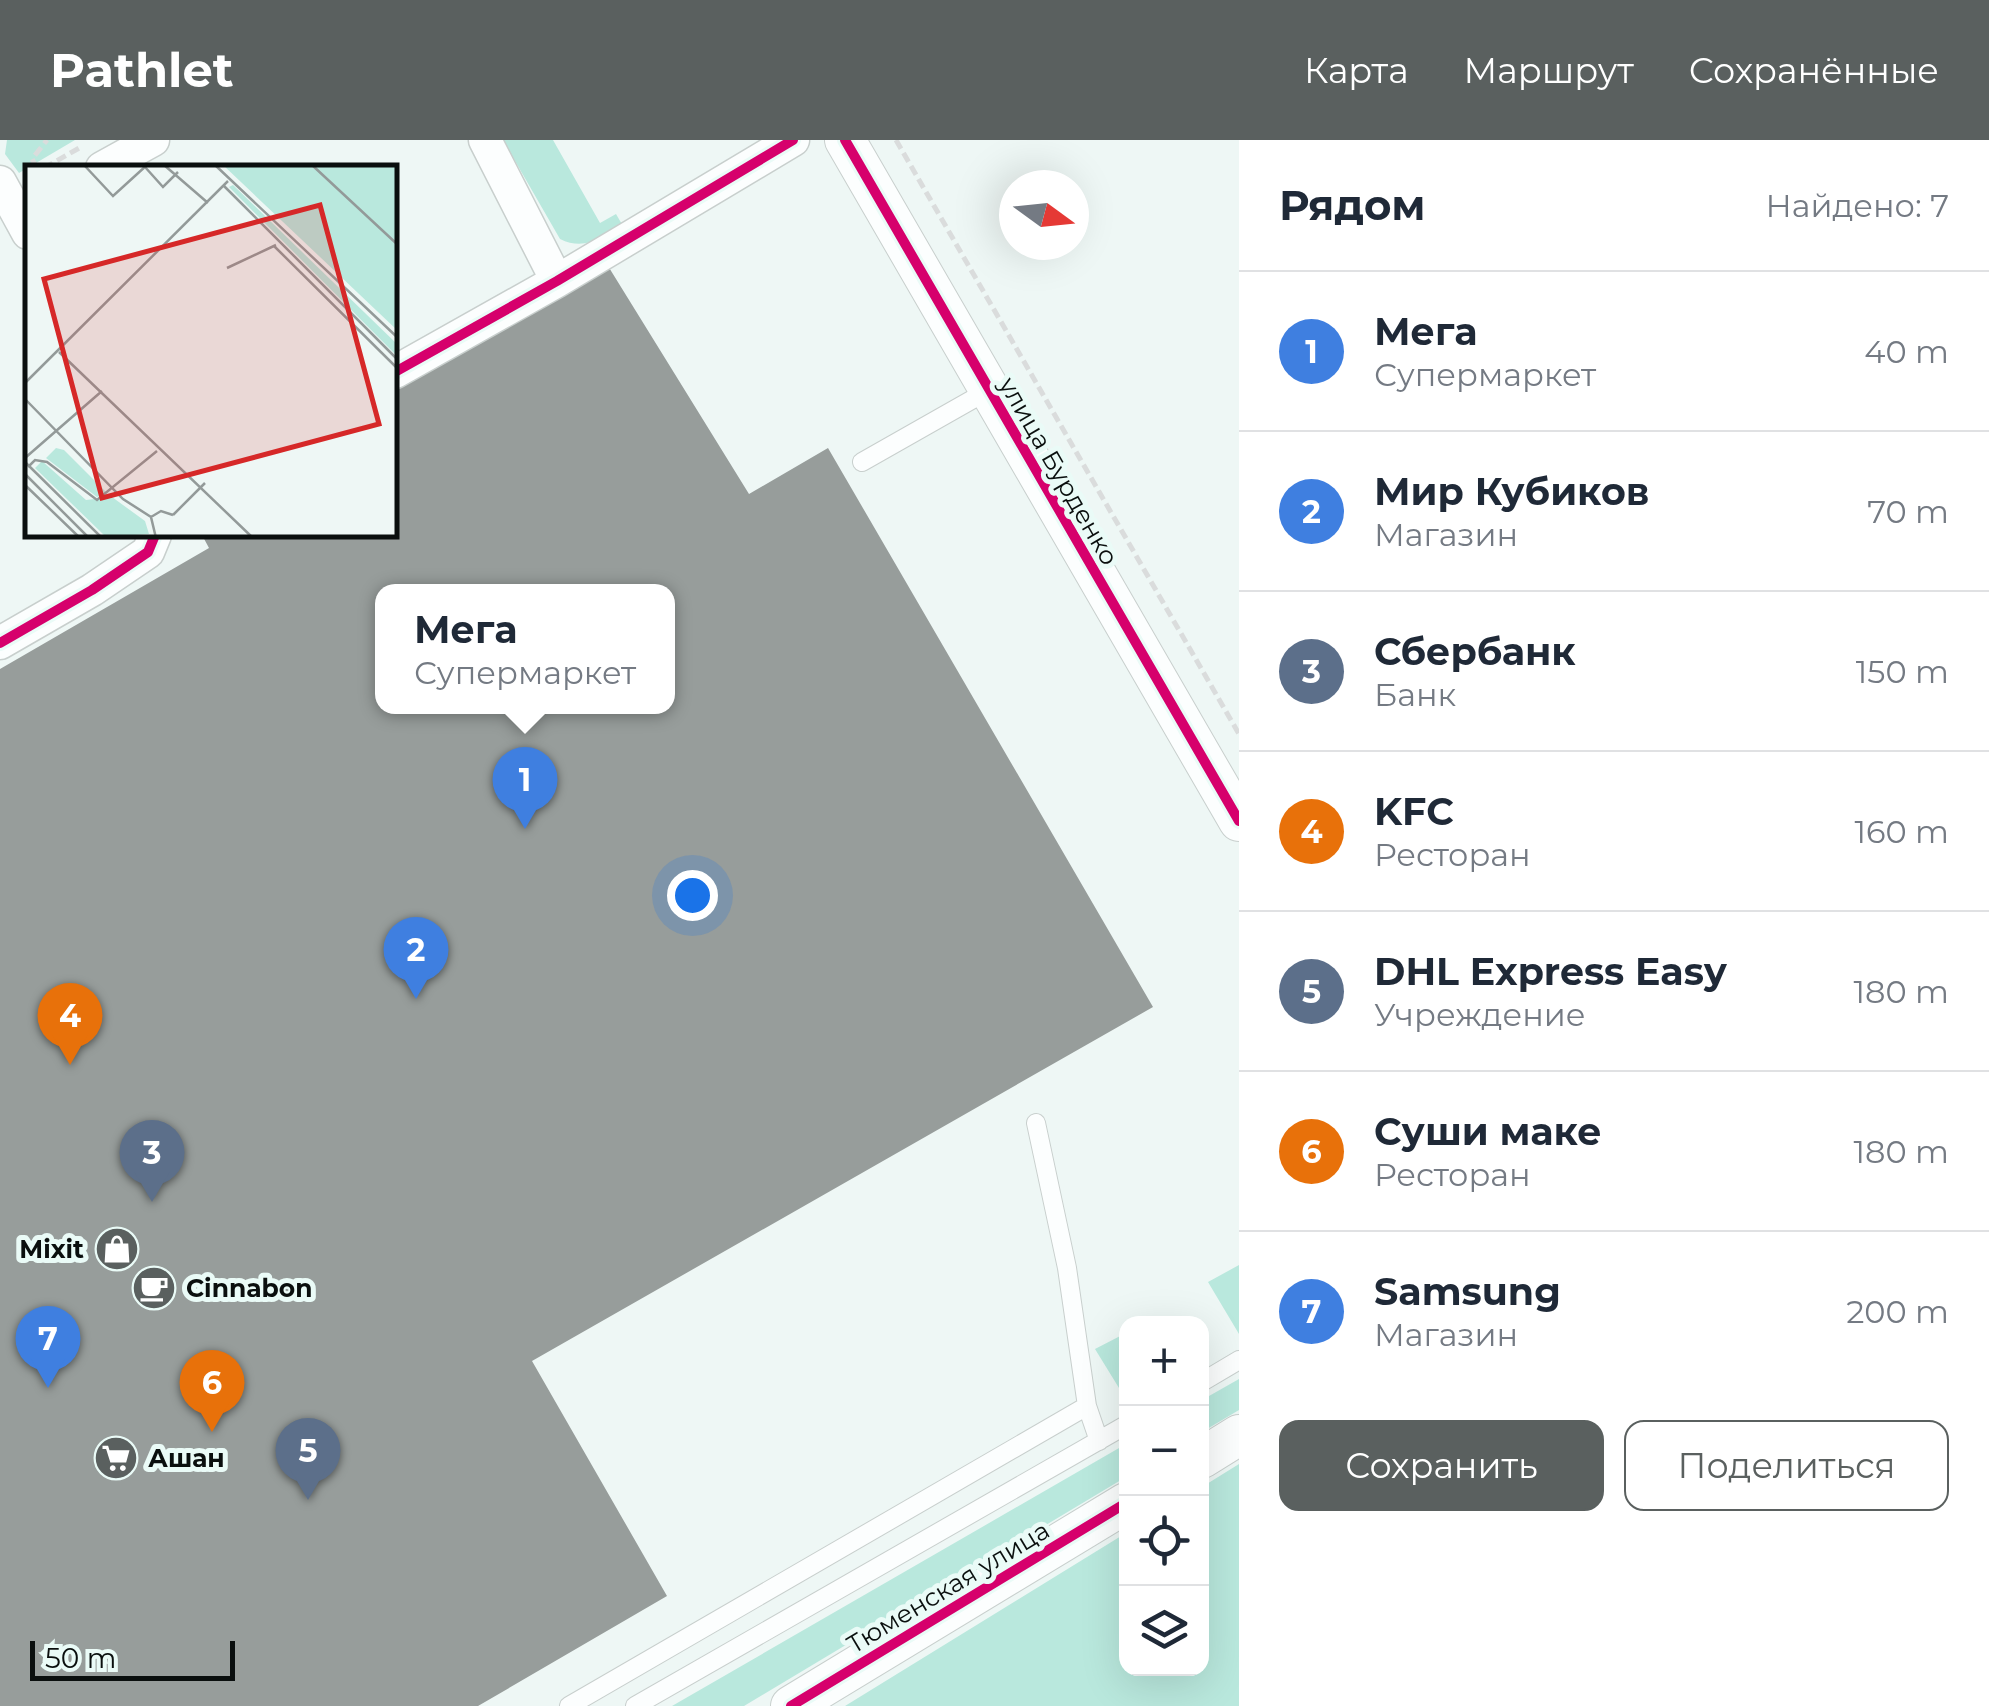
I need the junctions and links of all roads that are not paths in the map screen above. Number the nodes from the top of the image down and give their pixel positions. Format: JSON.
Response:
{"nodes":[{"id":1,"x":153,"y":140,"type":"edge"},
{"id":2,"x":486,"y":140,"type":"edge"},
{"id":3,"x":793,"y":140,"type":"edge"},
{"id":4,"x":845,"y":140,"type":"edge"},
{"id":5,"x":107,"y":165,"type":"edge"},
{"id":6,"x":0,"y":182,"type":"edge"},
{"id":7,"x":18,"y":220,"type":"edge"},
{"id":8,"x":561,"y":286,"type":"junction"},
{"id":9,"x":398,"y":370,"type":"edge"},
{"id":10,"x":989,"y":390,"type":"junction"},
{"id":11,"x":862,"y":462,"type":"dead end"},
{"id":12,"x":155,"y":538,"type":"edge"},
{"id":13,"x":0,"y":642,"type":"edge"},
{"id":14,"x":1239,"y":821,"type":"edge"},
{"id":15,"x":1036,"y":1123,"type":"dead end"},
{"id":16,"x":1239,"y":1360,"type":"edge"},
{"id":17,"x":1209,"y":1378,"type":"edge"},
{"id":18,"x":1087,"y":1406,"type":"junction"},
{"id":19,"x":1119,"y":1429,"type":"edge"},
{"id":20,"x":1239,"y":1435,"type":"edge"},
{"id":21,"x":1099,"y":1440,"type":"junction"},
{"id":22,"x":1209,"y":1454,"type":"edge"},
{"id":23,"x":1119,"y":1507,"type":"edge"},
{"id":24,"x":569,"y":1706,"type":"edge"},
{"id":25,"x":636,"y":1706,"type":"edge"},
{"id":26,"x":791,"y":1706,"type":"edge"}],
"edges":[{"from":1,"to":5,"type":"street"},
{"from":2,"to":8,"type":"street"},
{"from":3,"to":8,"type":"street"},
{"from":4,"to":10,"type":"street","name":"улица Бурденко"},
{"from":6,"to":7,"type":"street"},
{"from":8,"to":9,"type":"street"},
{"from":10,"to":11,"type":"lane"},
{"from":10,"to":14,"type":"street","name":"улица Бурденко"},
{"from":12,"to":13,"type":"street"},
{"from":15,"to":18,"type":"lane"},
{"from":16,"to":17,"type":"lane"},
{"from":18,"to":21,"type":"lane"},
{"from":18,"to":24,"type":"lane"},
{"from":19,"to":21,"type":"lane"},
{"from":20,"to":22,"type":"street"},
{"from":21,"to":25,"type":"lane"},
{"from":23,"to":26,"type":"street","name":"Тюменская улица"}]}
